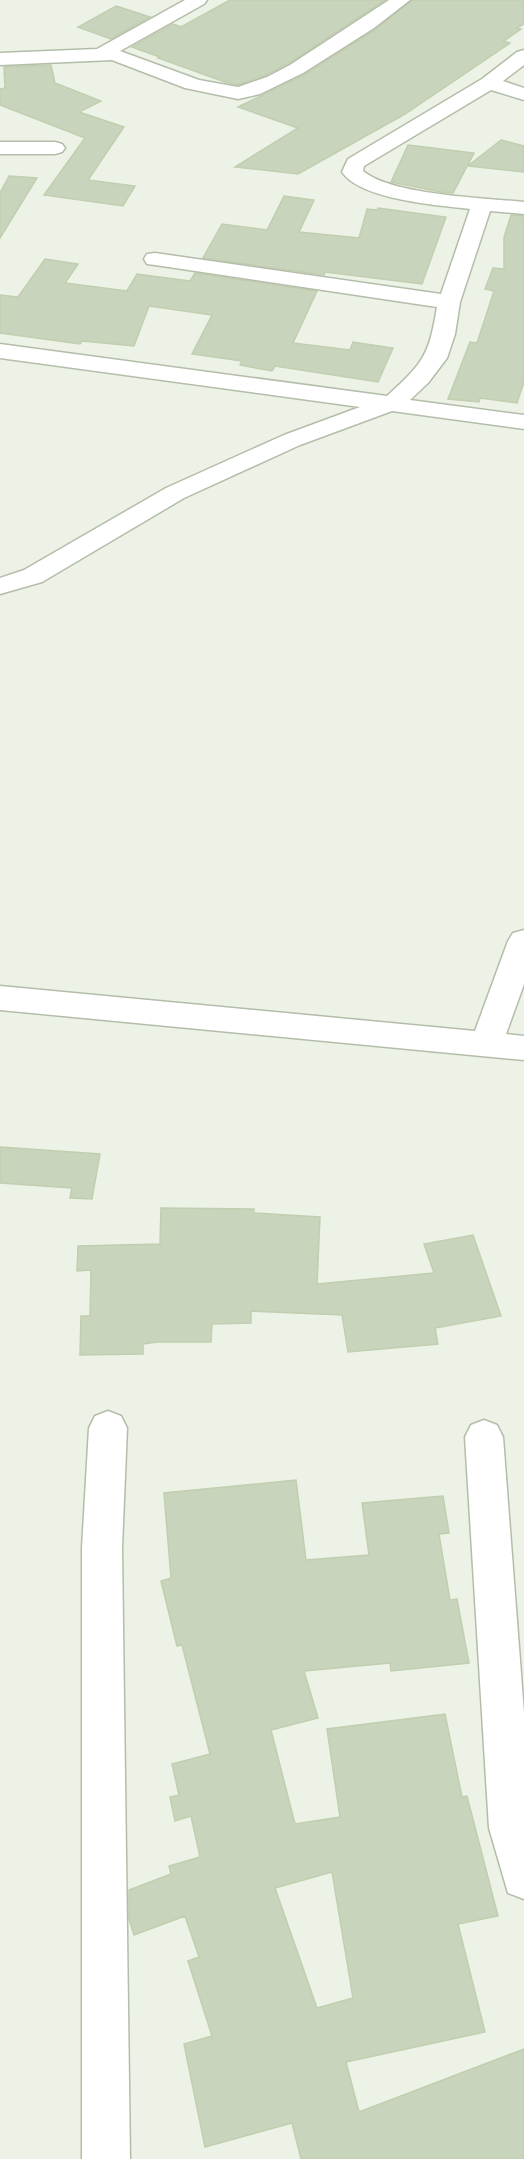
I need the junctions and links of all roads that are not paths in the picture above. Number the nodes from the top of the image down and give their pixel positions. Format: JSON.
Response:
{"nodes":[{"id":1,"x":198,"y":0,"type":"edge"},
{"id":2,"x":401,"y":0,"type":"edge"},
{"id":3,"x":101,"y":54,"type":"junction"},
{"id":4,"x":524,"y":56,"type":"edge"},
{"id":5,"x":0,"y":59,"type":"edge"},
{"id":6,"x":489,"y":83,"type":"junction"},
{"id":7,"x":524,"y":94,"type":"edge"},
{"id":8,"x":0,"y":148,"type":"edge"},
{"id":9,"x":55,"y":148,"type":"dead end"},
{"id":10,"x":482,"y":204,"type":"junction"},
{"id":11,"x":524,"y":208,"type":"edge"},
{"id":12,"x":155,"y":259,"type":"dead end"},
{"id":13,"x":449,"y":302,"type":"junction"},
{"id":14,"x":0,"y":351,"type":"edge"},
{"id":15,"x":393,"y":403,"type":"junction"},
{"id":16,"x":524,"y":422,"type":"edge"},
{"id":17,"x":0,"y":586,"type":"edge"},
{"id":18,"x":524,"y":941,"type":"edge"},
{"id":19,"x":0,"y":998,"type":"edge"},
{"id":20,"x":486,"y":1045,"type":"junction"},
{"id":21,"x":524,"y":1048,"type":"edge"},
{"id":22,"x":108,"y":1428,"type":"dead end"},
{"id":23,"x":484,"y":1437,"type":"dead end"},
{"id":24,"x":524,"y":1877,"type":"edge"},
{"id":25,"x":106,"y":2159,"type":"edge"}],
"edges":[{"from":1,"to":3,"type":"street"},
{"from":2,"to":3,"type":"street"},
{"from":3,"to":5,"type":"street"},
{"from":4,"to":6,"type":"street"},
{"from":6,"to":7,"type":"street"},
{"from":6,"to":10,"type":"street"},
{"from":8,"to":9,"type":"street"},
{"from":10,"to":11,"type":"street"},
{"from":10,"to":13,"type":"street"},
{"from":12,"to":13,"type":"street"},
{"from":13,"to":15,"type":"street"},
{"from":14,"to":15,"type":"street"},
{"from":15,"to":16,"type":"street"},
{"from":15,"to":17,"type":"street"},
{"from":18,"to":20,"type":"street"},
{"from":19,"to":20,"type":"street"},
{"from":20,"to":21,"type":"street"},
{"from":22,"to":25,"type":"street"},
{"from":23,"to":24,"type":"street"}]}
